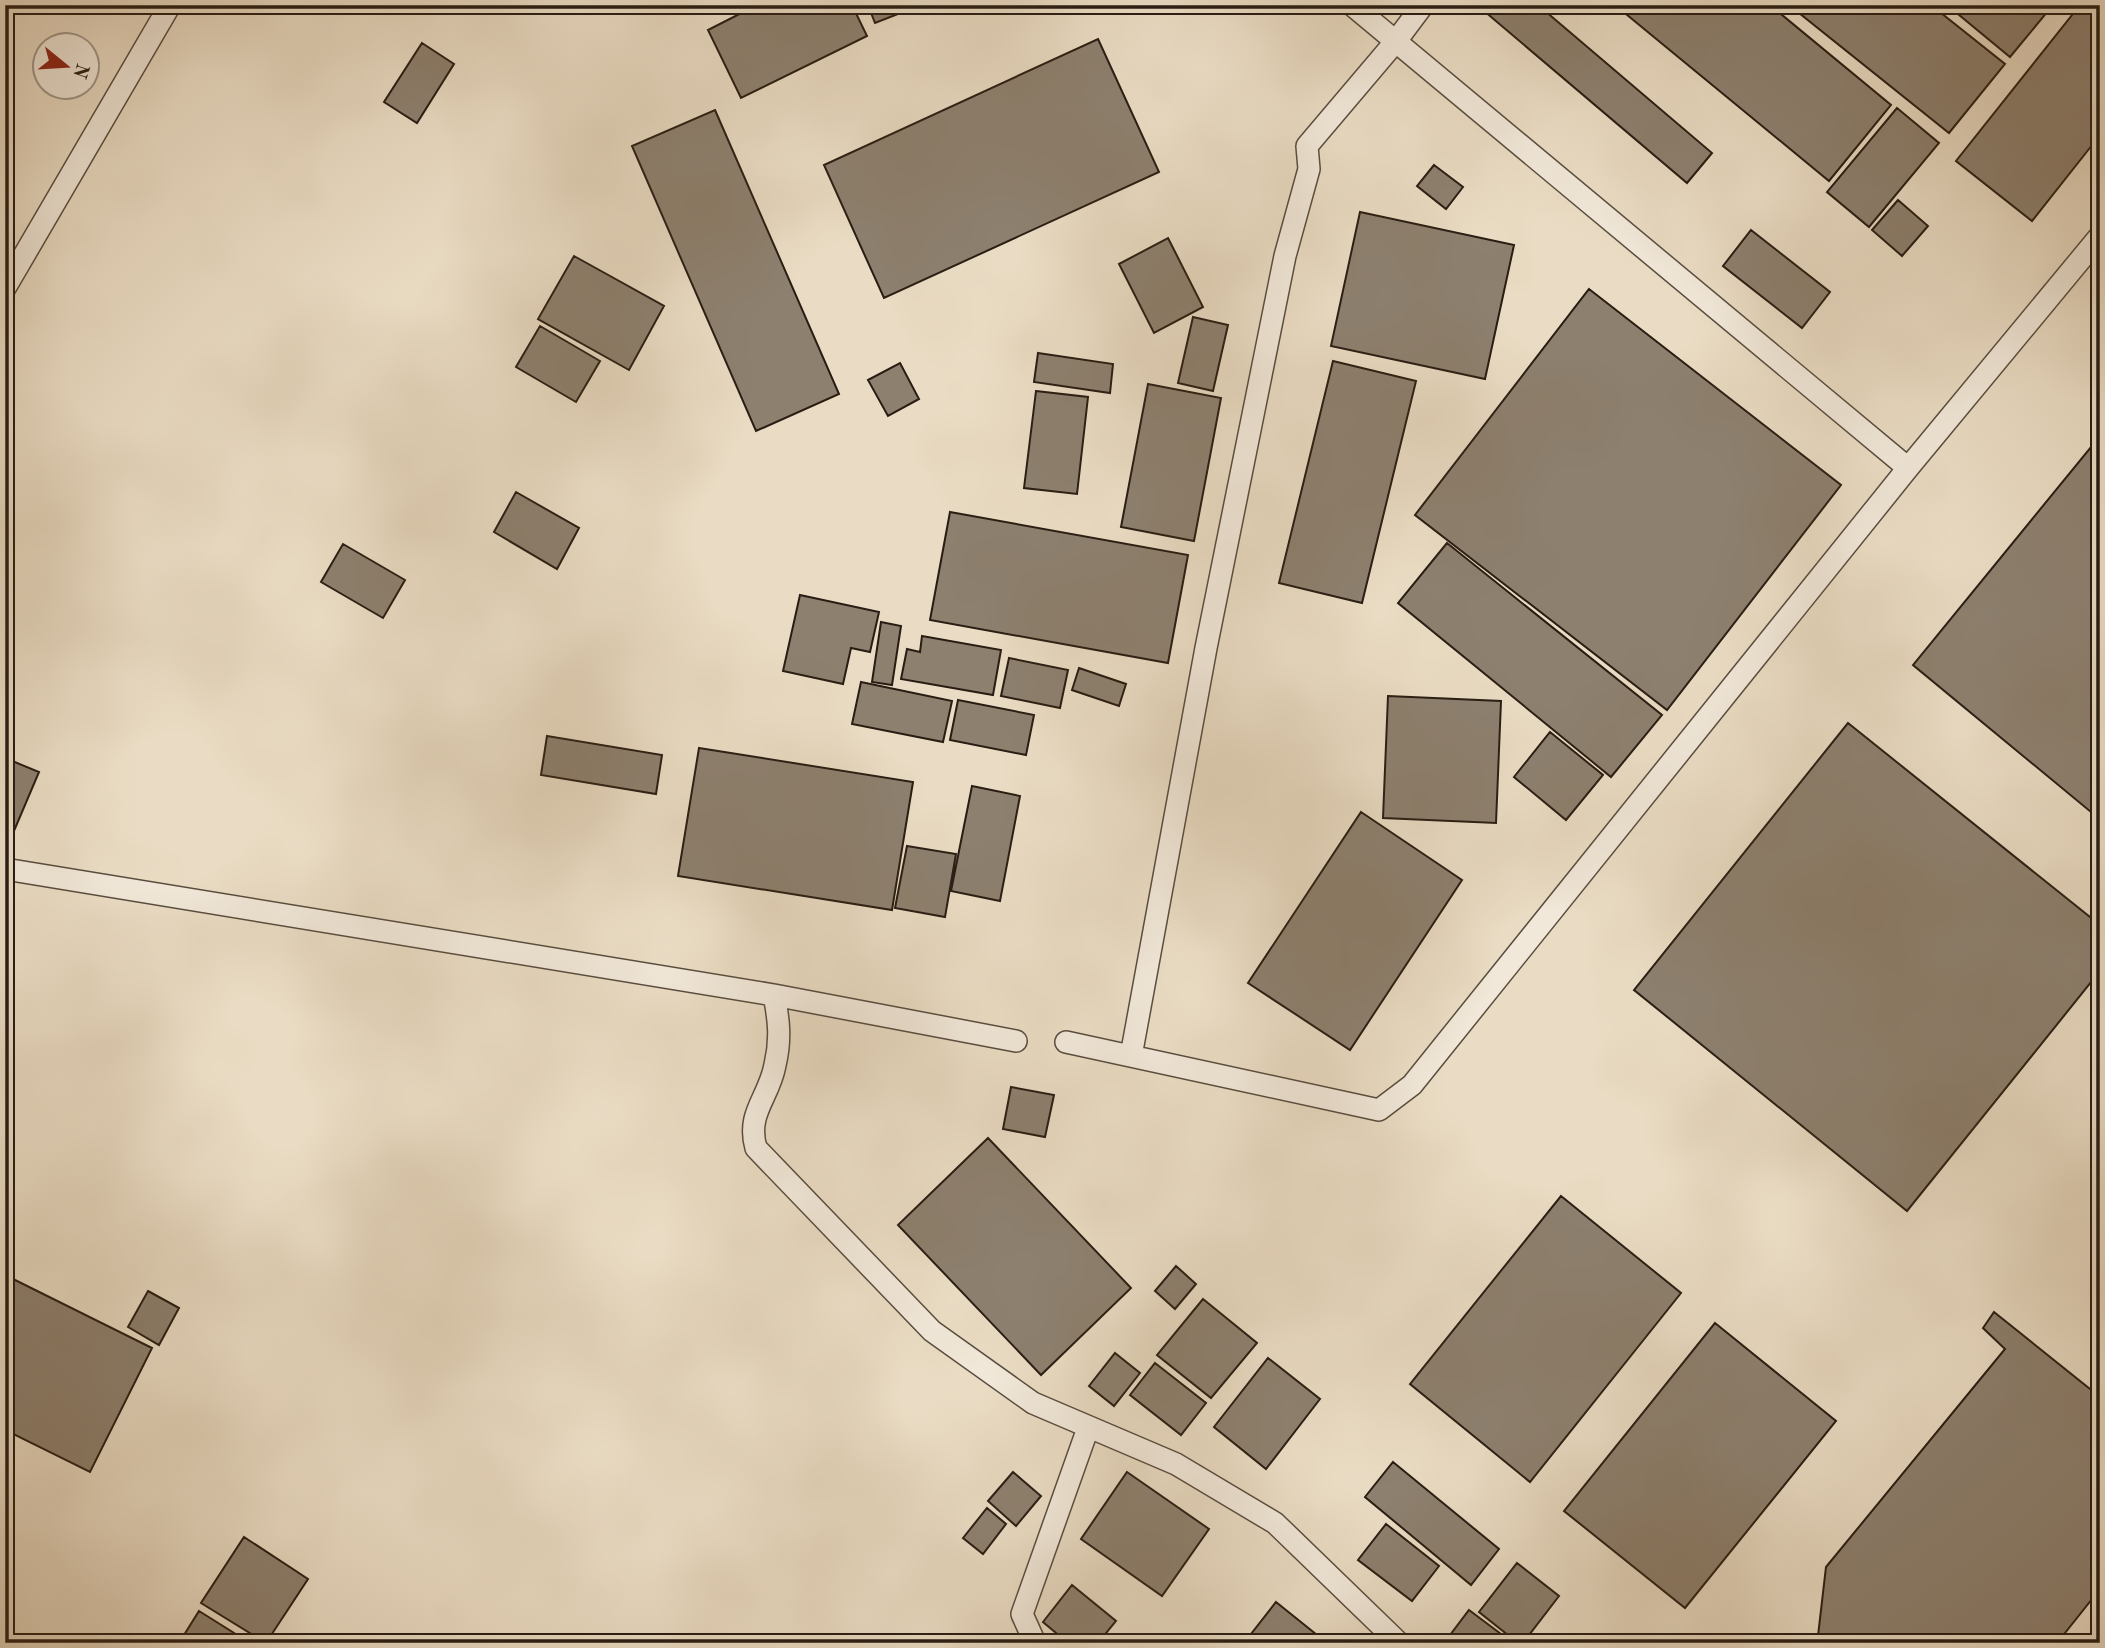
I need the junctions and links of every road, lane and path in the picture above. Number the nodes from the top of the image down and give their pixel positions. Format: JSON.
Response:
{"nodes":[{"id":1,"x":170,"y":5,"type":"edge"},
{"id":2,"x":1352,"y":5,"type":"edge"},
{"id":3,"x":1423,"y":5,"type":"edge"},
{"id":4,"x":1396,"y":41,"type":"junction"},
{"id":5,"x":2100,"y":236,"type":"edge"},
{"id":6,"x":5,"y":288,"type":"edge"},
{"id":7,"x":1908,"y":468,"type":"junction"},
{"id":8,"x":5,"y":869,"type":"edge"},
{"id":9,"x":774,"y":995,"type":"junction"},
{"id":10,"x":1016,"y":1041,"type":"dead end"},
{"id":11,"x":1066,"y":1042,"type":"dead end"},
{"id":12,"x":1131,"y":1056,"type":"junction"},
{"id":13,"x":1088,"y":1428,"type":"junction"},
{"id":14,"x":1035,"y":1643,"type":"edge"},
{"id":15,"x":1399,"y":1643,"type":"edge"}],
"edges":[{"from":1,"to":6,"type":"lane"},
{"from":2,"to":4,"type":"lane"},
{"from":3,"to":4,"type":"lane"},
{"from":4,"to":7,"type":"lane"},
{"from":4,"to":12,"type":"lane"},
{"from":5,"to":7,"type":"lane"},
{"from":7,"to":12,"type":"lane"},
{"from":8,"to":9,"type":"lane"},
{"from":9,"to":10,"type":"lane"},
{"from":9,"to":13,"type":"lane"},
{"from":11,"to":12,"type":"lane"},
{"from":13,"to":14,"type":"lane"},
{"from":13,"to":15,"type":"lane"}]}
